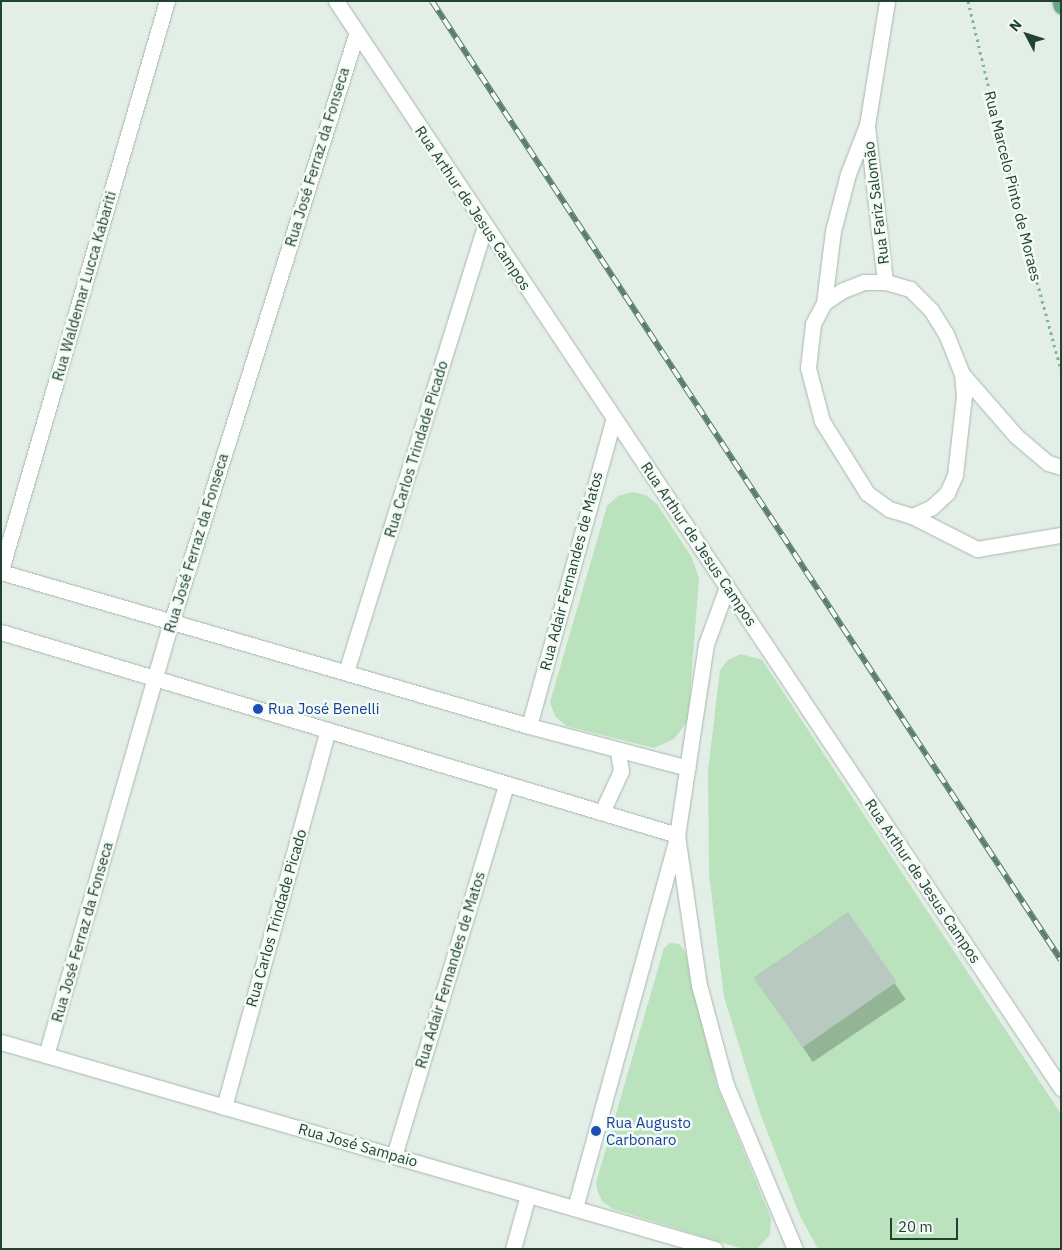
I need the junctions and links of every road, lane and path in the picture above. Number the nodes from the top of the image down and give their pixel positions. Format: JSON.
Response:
{"nodes":[{"id":1,"x":167,"y":1,"type":"edge"},
{"id":2,"x":887,"y":1,"type":"edge"},
{"id":3,"x":968,"y":1,"type":"edge"},
{"id":4,"x":1060,"y":1,"type":"edge"},
{"id":5,"x":333,"y":2,"type":"edge"},
{"id":6,"x":1061,"y":6,"type":"edge"},
{"id":7,"x":356,"y":35,"type":"junction"},
{"id":8,"x":866,"y":125,"type":"junction"},
{"id":9,"x":485,"y":226,"type":"junction"},
{"id":10,"x":885,"y":282,"type":"junction"},
{"id":11,"x":824,"y":304,"type":"junction"},
{"id":12,"x":1061,"y":370,"type":"edge"},
{"id":13,"x":962,"y":374,"type":"junction"},
{"id":14,"x":614,"y":417,"type":"junction"},
{"id":15,"x":1061,"y":467,"type":"edge"},
{"id":16,"x":912,"y":516,"type":"junction"},
{"id":17,"x":1061,"y":535,"type":"edge"},
{"id":18,"x":1,"y":571,"type":"edge"},
{"id":19,"x":727,"y":587,"type":"junction"},
{"id":20,"x":171,"y":623,"type":"junction"},
{"id":21,"x":1,"y":632,"type":"edge"},
{"id":22,"x":346,"y":672,"type":"junction"},
{"id":23,"x":156,"y":679,"type":"junction"},
{"id":24,"x":528,"y":726,"type":"junction"},
{"id":25,"x":328,"y":730,"type":"junction"},
{"id":26,"x":618,"y":751,"type":"junction"},
{"id":27,"x":688,"y":768,"type":"junction"},
{"id":28,"x":506,"y":784,"type":"junction"},
{"id":29,"x":602,"y":812,"type":"junction"},
{"id":30,"x":678,"y":835,"type":"junction"},
{"id":31,"x":1,"y":1042,"type":"edge"},
{"id":32,"x":46,"y":1055,"type":"junction"},
{"id":33,"x":1061,"y":1088,"type":"edge"},
{"id":34,"x":224,"y":1107,"type":"junction"},
{"id":35,"x":394,"y":1156,"type":"junction"},
{"id":36,"x":528,"y":1195,"type":"junction"},
{"id":37,"x":575,"y":1208,"type":"junction"},
{"id":38,"x":513,"y":1249,"type":"edge"},
{"id":39,"x":715,"y":1249,"type":"edge"},
{"id":40,"x":795,"y":1249,"type":"edge"}],
"edges":[{"from":1,"to":18,"type":"street","name":"Rua Waldemar Lucca Kabariti"},
{"from":2,"to":8,"type":"street","name":"Rua Fariz Salomão"},
{"from":3,"to":12,"type":"path","name":"Rua Marcelo Pinto de Moraes"},
{"from":4,"to":6,"type":"main road"},
{"from":5,"to":7,"type":"street","name":"Rua Arthur de Jesus Campos"},
{"from":7,"to":9,"type":"street","name":"Rua Arthur de Jesus Campos"},
{"from":7,"to":20,"type":"street","name":"Rua José Ferraz da Fonseca"},
{"from":8,"to":10,"type":"street","name":"Rua Fariz Salomão"},
{"from":8,"to":11,"type":"street","name":"Rua Fariz Salomão"},
{"from":9,"to":14,"type":"street","name":"Rua Arthur de Jesus Campos"},
{"from":9,"to":22,"type":"street","name":"Rua Carlos Trindade Picado"},
{"from":10,"to":11,"type":"street"},
{"from":10,"to":13,"type":"street"},
{"from":11,"to":16,"type":"street"},
{"from":13,"to":15,"type":"street"},
{"from":13,"to":16,"type":"street"},
{"from":14,"to":19,"type":"street","name":"Rua Arthur de Jesus Campos"},
{"from":14,"to":24,"type":"street","name":"Rua Adair Fernandes de Matos"},
{"from":16,"to":17,"type":"street"},
{"from":18,"to":20,"type":"street"},
{"from":19,"to":27,"type":"street"},
{"from":19,"to":33,"type":"street","name":"Rua Arthur de Jesus Campos"},
{"from":20,"to":22,"type":"street"},
{"from":20,"to":23,"type":"street","name":"Rua José Ferraz da Fonseca"},
{"from":21,"to":23,"type":"street"},
{"from":22,"to":24,"type":"street"},
{"from":23,"to":25,"type":"street"},
{"from":23,"to":32,"type":"street","name":"Rua José Ferraz da Fonseca"},
{"from":24,"to":26,"type":"street"},
{"from":25,"to":28,"type":"street"},
{"from":25,"to":34,"type":"street","name":"Rua Carlos Trindade Picado"},
{"from":26,"to":27,"type":"street"},
{"from":26,"to":29,"type":"street"},
{"from":27,"to":30,"type":"street"},
{"from":28,"to":29,"type":"street"},
{"from":28,"to":35,"type":"street","name":"Rua Adair Fernandes de Matos"},
{"from":29,"to":30,"type":"street"},
{"from":30,"to":37,"type":"street"},
{"from":30,"to":40,"type":"street"},
{"from":31,"to":32,"type":"street","name":"Rua José Sampaio"},
{"from":32,"to":34,"type":"street","name":"Rua José Sampaio"},
{"from":34,"to":35,"type":"street","name":"Rua José Sampaio"},
{"from":35,"to":36,"type":"street","name":"Rua José Sampaio"},
{"from":36,"to":37,"type":"street","name":"Rua José Sampaio"},
{"from":36,"to":38,"type":"street"},
{"from":37,"to":39,"type":"street","name":"Rua José Sampaio"}]}
